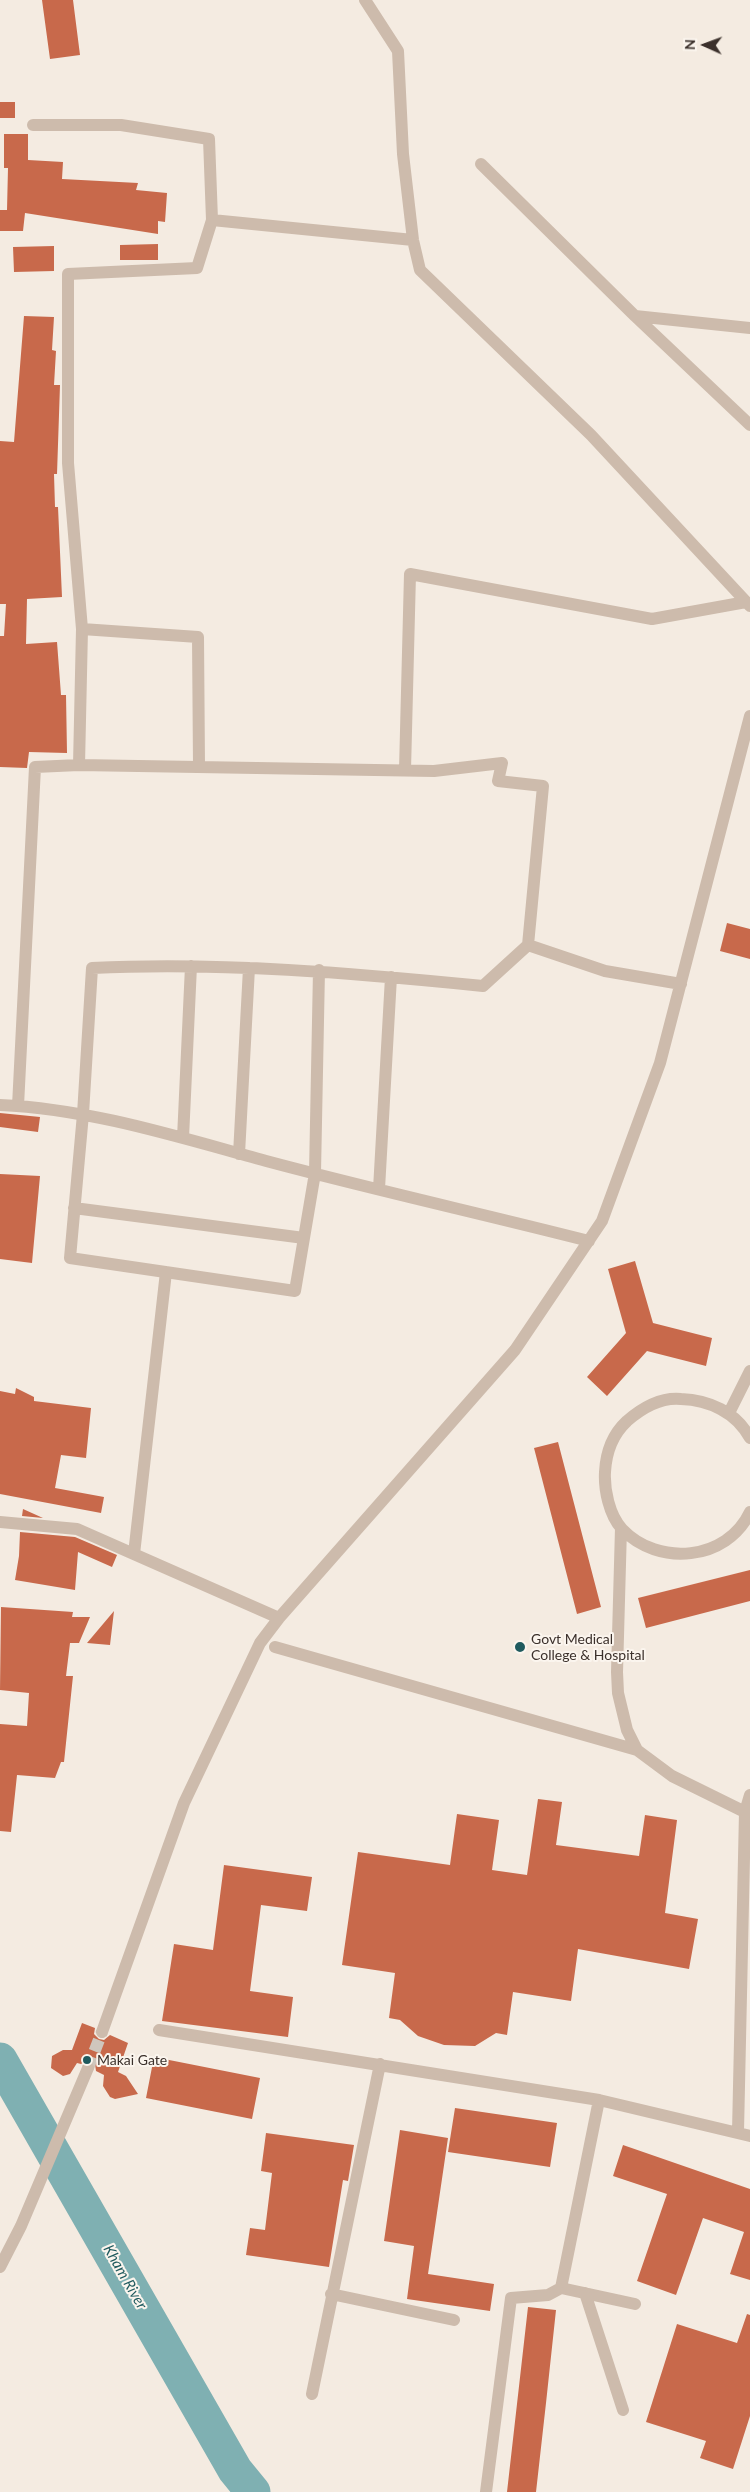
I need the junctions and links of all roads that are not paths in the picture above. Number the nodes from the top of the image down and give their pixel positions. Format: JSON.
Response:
{"nodes":[{"id":1,"x":366,"y":0,"type":"edge"},
{"id":2,"x":33,"y":125,"type":"dead end"},
{"id":3,"x":481,"y":164,"type":"dead end"},
{"id":4,"x":212,"y":220,"type":"junction"},
{"id":5,"x":413,"y":240,"type":"junction"},
{"id":6,"x":635,"y":316,"type":"junction"},
{"id":7,"x":750,"y":328,"type":"edge"},
{"id":8,"x":750,"y":425,"type":"edge"},
{"id":9,"x":748,"y":604,"type":"edge"},
{"id":10,"x":82,"y":629,"type":"junction"},
{"id":11,"x":750,"y":716,"type":"edge"},
{"id":12,"x":79,"y":765,"type":"junction"},
{"id":13,"x":199,"y":766,"type":"junction"},
{"id":14,"x":405,"y":770,"type":"junction"},
{"id":15,"x":528,"y":944,"type":"junction"},
{"id":16,"x":191,"y":966,"type":"junction"},
{"id":17,"x":248,"y":968,"type":"junction"},
{"id":18,"x":319,"y":970,"type":"junction"},
{"id":19,"x":391,"y":977,"type":"junction"},
{"id":20,"x":681,"y":984,"type":"junction"},
{"id":21,"x":0,"y":1105,"type":"edge"},
{"id":22,"x":18,"y":1106,"type":"junction"},
{"id":23,"x":83,"y":1114,"type":"junction"},
{"id":24,"x":184,"y":1138,"type":"junction"},
{"id":25,"x":239,"y":1154,"type":"junction"},
{"id":26,"x":315,"y":1173,"type":"junction"},
{"id":27,"x":379,"y":1189,"type":"junction"},
{"id":28,"x":74,"y":1208,"type":"junction"},
{"id":29,"x":304,"y":1238,"type":"junction"},
{"id":30,"x":589,"y":1241,"type":"junction"},
{"id":31,"x":166,"y":1272,"type":"junction"},
{"id":32,"x":750,"y":1371,"type":"edge"},
{"id":33,"x":729,"y":1413,"type":"junction"},
{"id":34,"x":750,"y":1438,"type":"edge"},
{"id":35,"x":750,"y":1515,"type":"edge"},
{"id":36,"x":0,"y":1522,"type":"edge"},
{"id":37,"x":621,"y":1528,"type":"junction"},
{"id":38,"x":134,"y":1554,"type":"junction"},
{"id":39,"x":279,"y":1618,"type":"junction"},
{"id":40,"x":275,"y":1647,"type":"dead end"},
{"id":41,"x":637,"y":1750,"type":"junction"},
{"id":42,"x":750,"y":1795,"type":"edge"},
{"id":43,"x":745,"y":1812,"type":"junction"},
{"id":44,"x":158,"y":2030,"type":"dead end"},
{"id":45,"x":102,"y":2032,"type":"tunnel mouth"},
{"id":46,"x":380,"y":2064,"type":"junction"},
{"id":47,"x":88,"y":2068,"type":"tunnel mouth"},
{"id":48,"x":599,"y":2100,"type":"junction"},
{"id":49,"x":744,"y":2134,"type":"edge"},
{"id":50,"x":0,"y":2267,"type":"edge"},
{"id":51,"x":562,"y":2288,"type":"junction"},
{"id":52,"x":585,"y":2293,"type":"junction"},
{"id":53,"x":331,"y":2294,"type":"junction"},
{"id":54,"x":636,"y":2304,"type":"dead end"},
{"id":55,"x":454,"y":2320,"type":"dead end"},
{"id":56,"x":312,"y":2394,"type":"dead end"},
{"id":57,"x":623,"y":2410,"type":"dead end"},
{"id":58,"x":486,"y":2492,"type":"edge"}],
"edges":[{"from":1,"to":5,"type":"street"},
{"from":2,"to":4,"type":"street"},
{"from":3,"to":6,"type":"street"},
{"from":4,"to":5,"type":"street"},
{"from":4,"to":10,"type":"street"},
{"from":5,"to":9,"type":"street"},
{"from":6,"to":7,"type":"street"},
{"from":6,"to":8,"type":"street"},
{"from":9,"to":14,"type":"street"},
{"from":10,"to":12,"type":"street"},
{"from":10,"to":13,"type":"street"},
{"from":11,"to":20,"type":"street"},
{"from":12,"to":13,"type":"street"},
{"from":12,"to":22,"type":"street"},
{"from":13,"to":14,"type":"street"},
{"from":14,"to":15,"type":"street"},
{"from":15,"to":19,"type":"street"},
{"from":15,"to":20,"type":"street"},
{"from":16,"to":17,"type":"street"},
{"from":16,"to":23,"type":"street"},
{"from":16,"to":24,"type":"street"},
{"from":17,"to":18,"type":"street"},
{"from":17,"to":25,"type":"street"},
{"from":18,"to":19,"type":"street"},
{"from":18,"to":26,"type":"street"},
{"from":19,"to":27,"type":"street"},
{"from":20,"to":30,"type":"street"},
{"from":21,"to":22,"type":"street"},
{"from":22,"to":23,"type":"street"},
{"from":23,"to":24,"type":"street"},
{"from":23,"to":28,"type":"street"},
{"from":24,"to":25,"type":"street"},
{"from":25,"to":26,"type":"street"},
{"from":26,"to":27,"type":"street"},
{"from":26,"to":29,"type":"street"},
{"from":27,"to":30,"type":"street"},
{"from":28,"to":29,"type":"street"},
{"from":28,"to":31,"type":"street"},
{"from":29,"to":31,"type":"street"},
{"from":30,"to":39,"type":"street"},
{"from":31,"to":38,"type":"street"},
{"from":32,"to":33,"type":"street"},
{"from":33,"to":34,"type":"street"},
{"from":33,"to":37,"type":"street"},
{"from":35,"to":37,"type":"street"},
{"from":36,"to":38,"type":"street"},
{"from":37,"to":41,"type":"street"},
{"from":38,"to":39,"type":"street"},
{"from":39,"to":45,"type":"street"},
{"from":40,"to":41,"type":"street"},
{"from":41,"to":43,"type":"street"},
{"from":42,"to":43,"type":"street"},
{"from":43,"to":49,"type":"street"},
{"from":44,"to":46,"type":"street"},
{"from":46,"to":48,"type":"street"},
{"from":46,"to":53,"type":"street"},
{"from":47,"to":50,"type":"street"},
{"from":48,"to":49,"type":"street"},
{"from":48,"to":51,"type":"street"},
{"from":51,"to":52,"type":"street"},
{"from":51,"to":58,"type":"street"},
{"from":52,"to":54,"type":"street"},
{"from":52,"to":57,"type":"street"},
{"from":53,"to":55,"type":"street"},
{"from":53,"to":56,"type":"street"}]}
